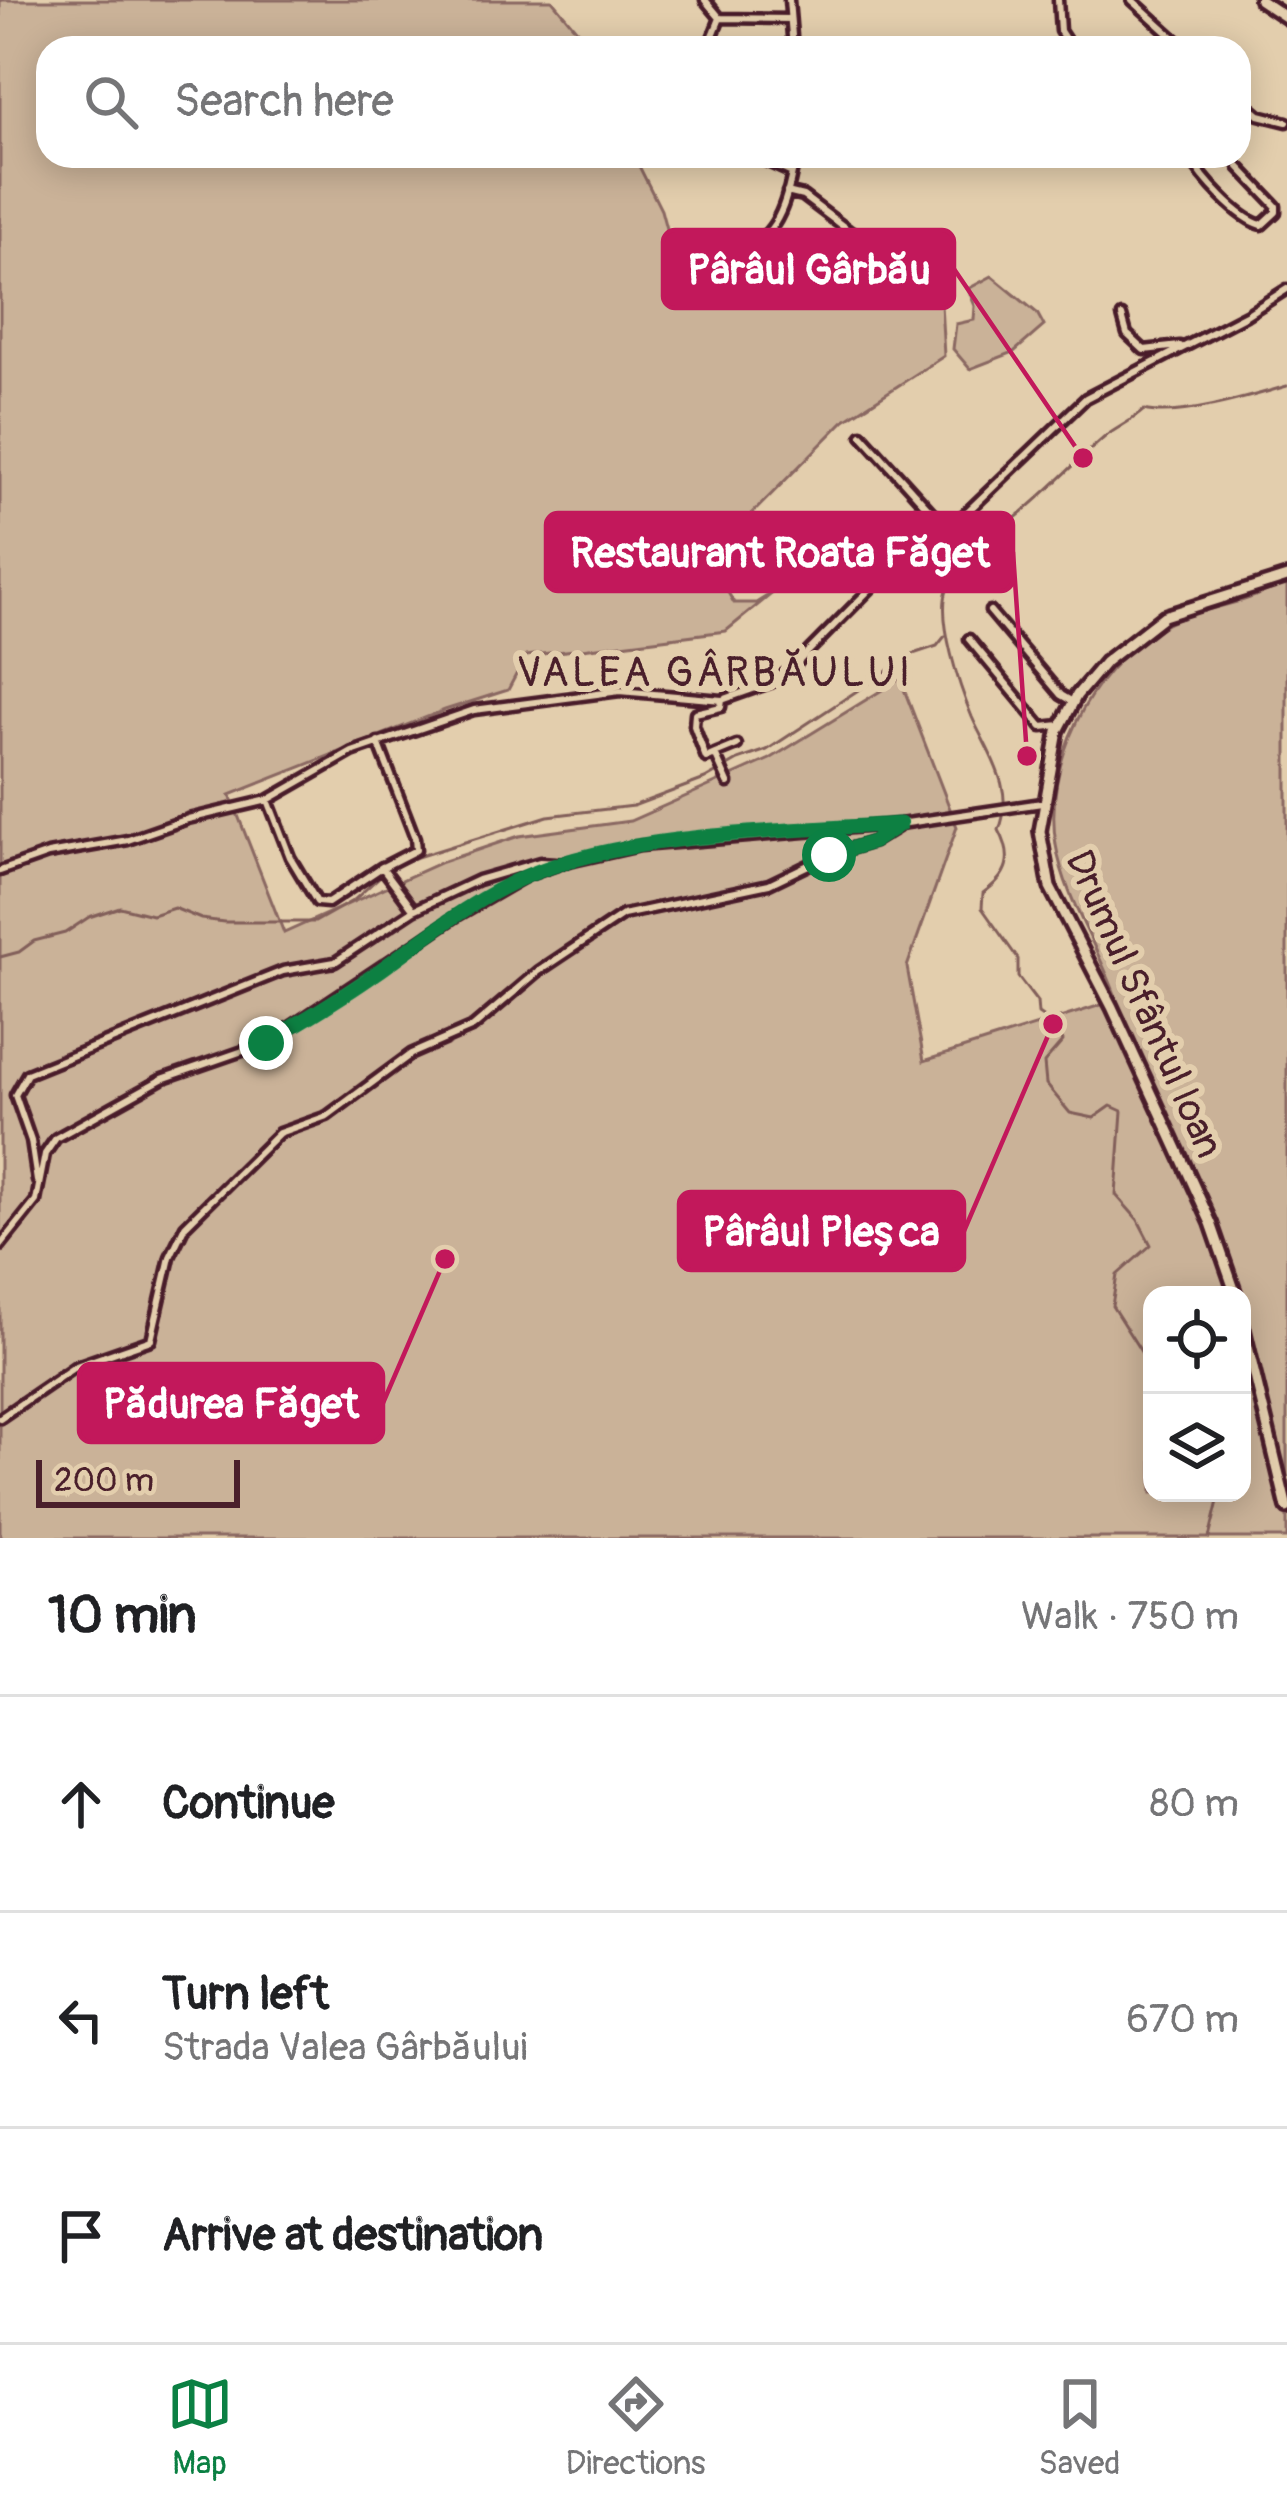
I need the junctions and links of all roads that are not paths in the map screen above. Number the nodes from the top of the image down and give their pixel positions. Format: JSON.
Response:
{"nodes":[{"id":1,"x":705,"y":0,"type":"edge"},
{"id":2,"x":789,"y":0,"type":"edge"},
{"id":3,"x":1058,"y":0,"type":"edge"},
{"id":4,"x":1132,"y":0,"type":"edge"},
{"id":5,"x":1260,"y":0,"type":"edge"},
{"id":6,"x":720,"y":18,"type":"junction"},
{"id":7,"x":1287,"y":18,"type":"edge"},
{"id":8,"x":790,"y":19,"type":"junction"},
{"id":9,"x":713,"y":36,"type":"edge"},
{"id":10,"x":792,"y":36,"type":"edge"},
{"id":11,"x":1063,"y":36,"type":"edge"},
{"id":12,"x":1172,"y":36,"type":"edge"},
{"id":13,"x":1251,"y":108,"type":"edge"},
{"id":14,"x":1287,"y":122,"type":"edge"},
{"id":15,"x":782,"y":168,"type":"edge"},
{"id":16,"x":793,"y":168,"type":"edge"},
{"id":17,"x":1197,"y":168,"type":"edge"},
{"id":18,"x":1240,"y":168,"type":"edge"},
{"id":19,"x":792,"y":172,"type":"junction"},
{"id":20,"x":788,"y":192,"type":"junction"},
{"id":21,"x":701,"y":244,"type":"dead end"},
{"id":22,"x":894,"y":265,"type":"dead end"},
{"id":23,"x":1287,"y":289,"type":"edge"},
{"id":24,"x":1122,"y":316,"type":"dead end"},
{"id":25,"x":1190,"y":345,"type":"junction"},
{"id":26,"x":862,"y":435,"type":"dead end"},
{"id":27,"x":946,"y":528,"type":"junction"},
{"id":28,"x":1287,"y":577,"type":"edge"},
{"id":29,"x":990,"y":611,"type":"dead end"},
{"id":30,"x":969,"y":639,"type":"dead end"},
{"id":31,"x":722,"y":700,"type":"junction"},
{"id":32,"x":1073,"y":702,"type":"junction"},
{"id":33,"x":1060,"y":725,"type":"junction"},
{"id":34,"x":378,"y":742,"type":"junction"},
{"id":35,"x":737,"y":745,"type":"dead end"},
{"id":36,"x":715,"y":754,"type":"junction"},
{"id":37,"x":728,"y":783,"type":"dead end"},
{"id":38,"x":268,"y":800,"type":"junction"},
{"id":39,"x":1042,"y":803,"type":"junction"},
{"id":40,"x":900,"y":824,"type":"junction"},
{"id":41,"x":560,"y":864,"type":"junction"},
{"id":42,"x":386,"y":869,"type":"junction"},
{"id":43,"x":0,"y":871,"type":"edge"},
{"id":44,"x":414,"y":910,"type":"junction"},
{"id":45,"x":39,"y":1190,"type":"junction"},
{"id":46,"x":0,"y":1246,"type":"edge"},
{"id":47,"x":1233,"y":1286,"type":"edge"},
{"id":48,"x":1251,"y":1359,"type":"edge"},
{"id":49,"x":0,"y":1418,"type":"edge"},
{"id":50,"x":1287,"y":1508,"type":"edge"}],
"edges":[{"from":1,"to":6,"type":"street"},
{"from":2,"to":8,"type":"street"},
{"from":3,"to":11,"type":"street"},
{"from":4,"to":12,"type":"street"},
{"from":5,"to":7,"type":"main road"},
{"from":6,"to":8,"type":"street"},
{"from":6,"to":9,"type":"street"},
{"from":8,"to":10,"type":"street"},
{"from":13,"to":14,"type":"street"},
{"from":15,"to":19,"type":"street"},
{"from":16,"to":19,"type":"street"},
{"from":17,"to":18,"type":"street"},
{"from":19,"to":20,"type":"street"},
{"from":20,"to":21,"type":"street"},
{"from":20,"to":22,"type":"street"},
{"from":23,"to":25,"type":"street"},
{"from":24,"to":25,"type":"street"},
{"from":25,"to":27,"type":"street"},
{"from":26,"to":27,"type":"street"},
{"from":27,"to":31,"type":"street"},
{"from":28,"to":32,"type":"main road","name":"Drumul Sfântul Ioan"},
{"from":29,"to":32,"type":"street"},
{"from":30,"to":33,"type":"street"},
{"from":31,"to":34,"type":"street"},
{"from":31,"to":36,"type":"street"},
{"from":32,"to":33,"type":"main road","name":"Drumul Sfântul Ioan"},
{"from":33,"to":39,"type":"main road","name":"Drumul Sfântul Ioan"},
{"from":34,"to":38,"type":"street"},
{"from":34,"to":42,"type":"street"},
{"from":35,"to":36,"type":"street"},
{"from":36,"to":37,"type":"street"},
{"from":38,"to":42,"type":"street"},
{"from":38,"to":43,"type":"street"},
{"from":39,"to":40,"type":"street"},
{"from":39,"to":47,"type":"main road","name":"Drumul Sfântul Ioan"},
{"from":40,"to":41,"type":"street"},
{"from":40,"to":49,"type":"street"},
{"from":41,"to":44,"type":"street"},
{"from":41,"to":45,"type":"street"},
{"from":42,"to":44,"type":"street"},
{"from":44,"to":45,"type":"street"},
{"from":45,"to":46,"type":"street"},
{"from":48,"to":50,"type":"main road"}]}
